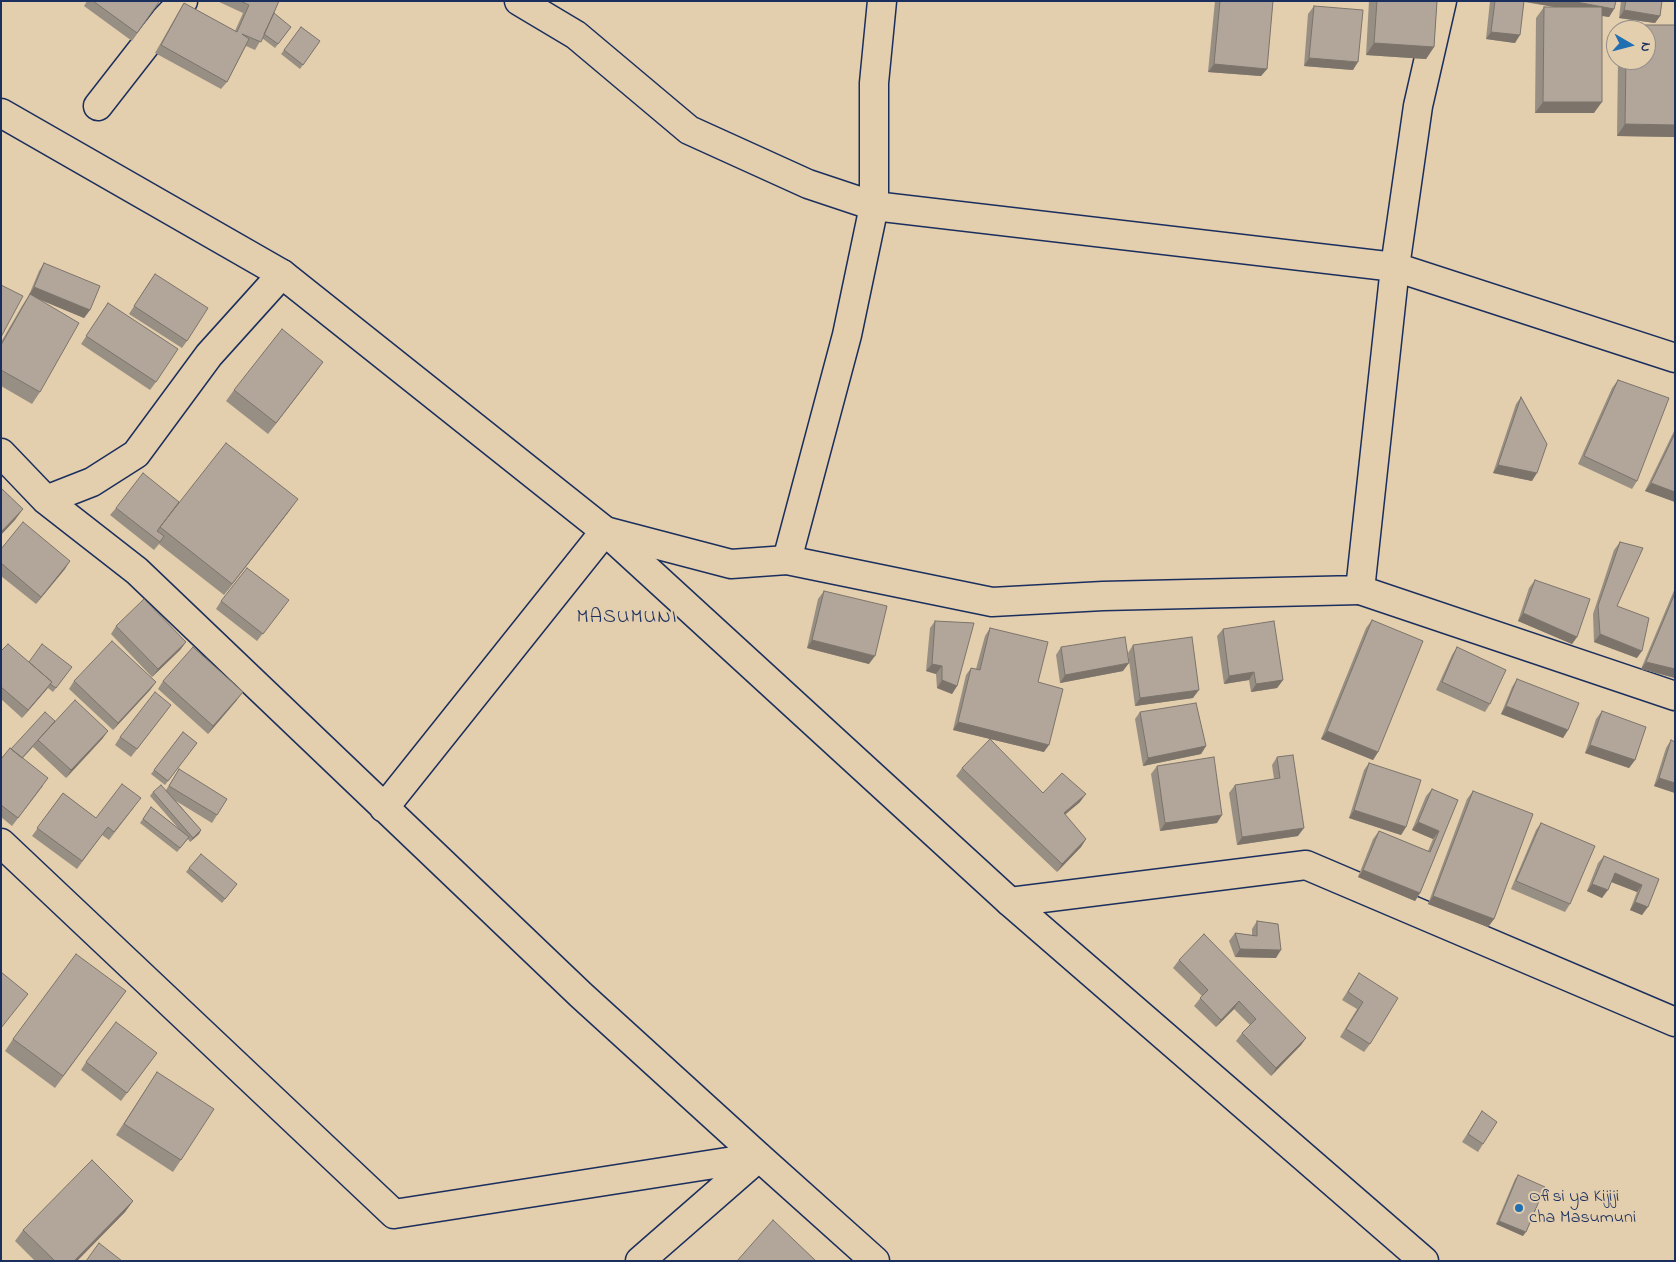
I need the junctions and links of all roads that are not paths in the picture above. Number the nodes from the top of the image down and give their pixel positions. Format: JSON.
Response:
{"nodes":[{"id":1,"x":183,"y":1,"type":"edge"},
{"id":2,"x":518,"y":1,"type":"edge"},
{"id":3,"x":882,"y":1,"type":"edge"},
{"id":4,"x":1442,"y":1,"type":"edge"},
{"id":5,"x":98,"y":106,"type":"dead end"},
{"id":6,"x":1,"y":113,"type":"edge"},
{"id":7,"x":874,"y":206,"type":"junction"},
{"id":8,"x":1395,"y":267,"type":"junction"},
{"id":9,"x":282,"y":274,"type":"junction"},
{"id":10,"x":1675,"y":358,"type":"edge"},
{"id":11,"x":1,"y":453,"type":"edge"},
{"id":12,"x":46,"y":500,"type":"junction"},
{"id":13,"x":605,"y":531,"type":"junction"},
{"id":14,"x":787,"y":560,"type":"junction"},
{"id":15,"x":1360,"y":590,"type":"junction"},
{"id":16,"x":1675,"y":696,"type":"edge"},
{"id":17,"x":384,"y":808,"type":"junction"},
{"id":18,"x":1,"y":842,"type":"edge"},
{"id":19,"x":1010,"y":902,"type":"junction"},
{"id":20,"x":1675,"y":1022,"type":"edge"},
{"id":21,"x":759,"y":1157,"type":"junction"},
{"id":22,"x":640,"y":1261,"type":"edge"},
{"id":23,"x":875,"y":1261,"type":"edge"},
{"id":24,"x":1424,"y":1261,"type":"edge"}],
"edges":[{"from":1,"to":5,"type":"street"},
{"from":2,"to":7,"type":"street"},
{"from":3,"to":7,"type":"street"},
{"from":4,"to":8,"type":"street"},
{"from":6,"to":9,"type":"street"},
{"from":7,"to":8,"type":"street"},
{"from":7,"to":14,"type":"street"},
{"from":8,"to":10,"type":"street"},
{"from":8,"to":15,"type":"street"},
{"from":9,"to":12,"type":"street"},
{"from":9,"to":13,"type":"street"},
{"from":11,"to":12,"type":"street"},
{"from":12,"to":17,"type":"street"},
{"from":13,"to":14,"type":"street"},
{"from":13,"to":17,"type":"street"},
{"from":13,"to":19,"type":"street"},
{"from":14,"to":15,"type":"street"},
{"from":15,"to":16,"type":"street"},
{"from":17,"to":21,"type":"street"},
{"from":18,"to":21,"type":"street"},
{"from":19,"to":20,"type":"street"},
{"from":19,"to":24,"type":"street"},
{"from":21,"to":22,"type":"street"},
{"from":21,"to":23,"type":"street"}]}
